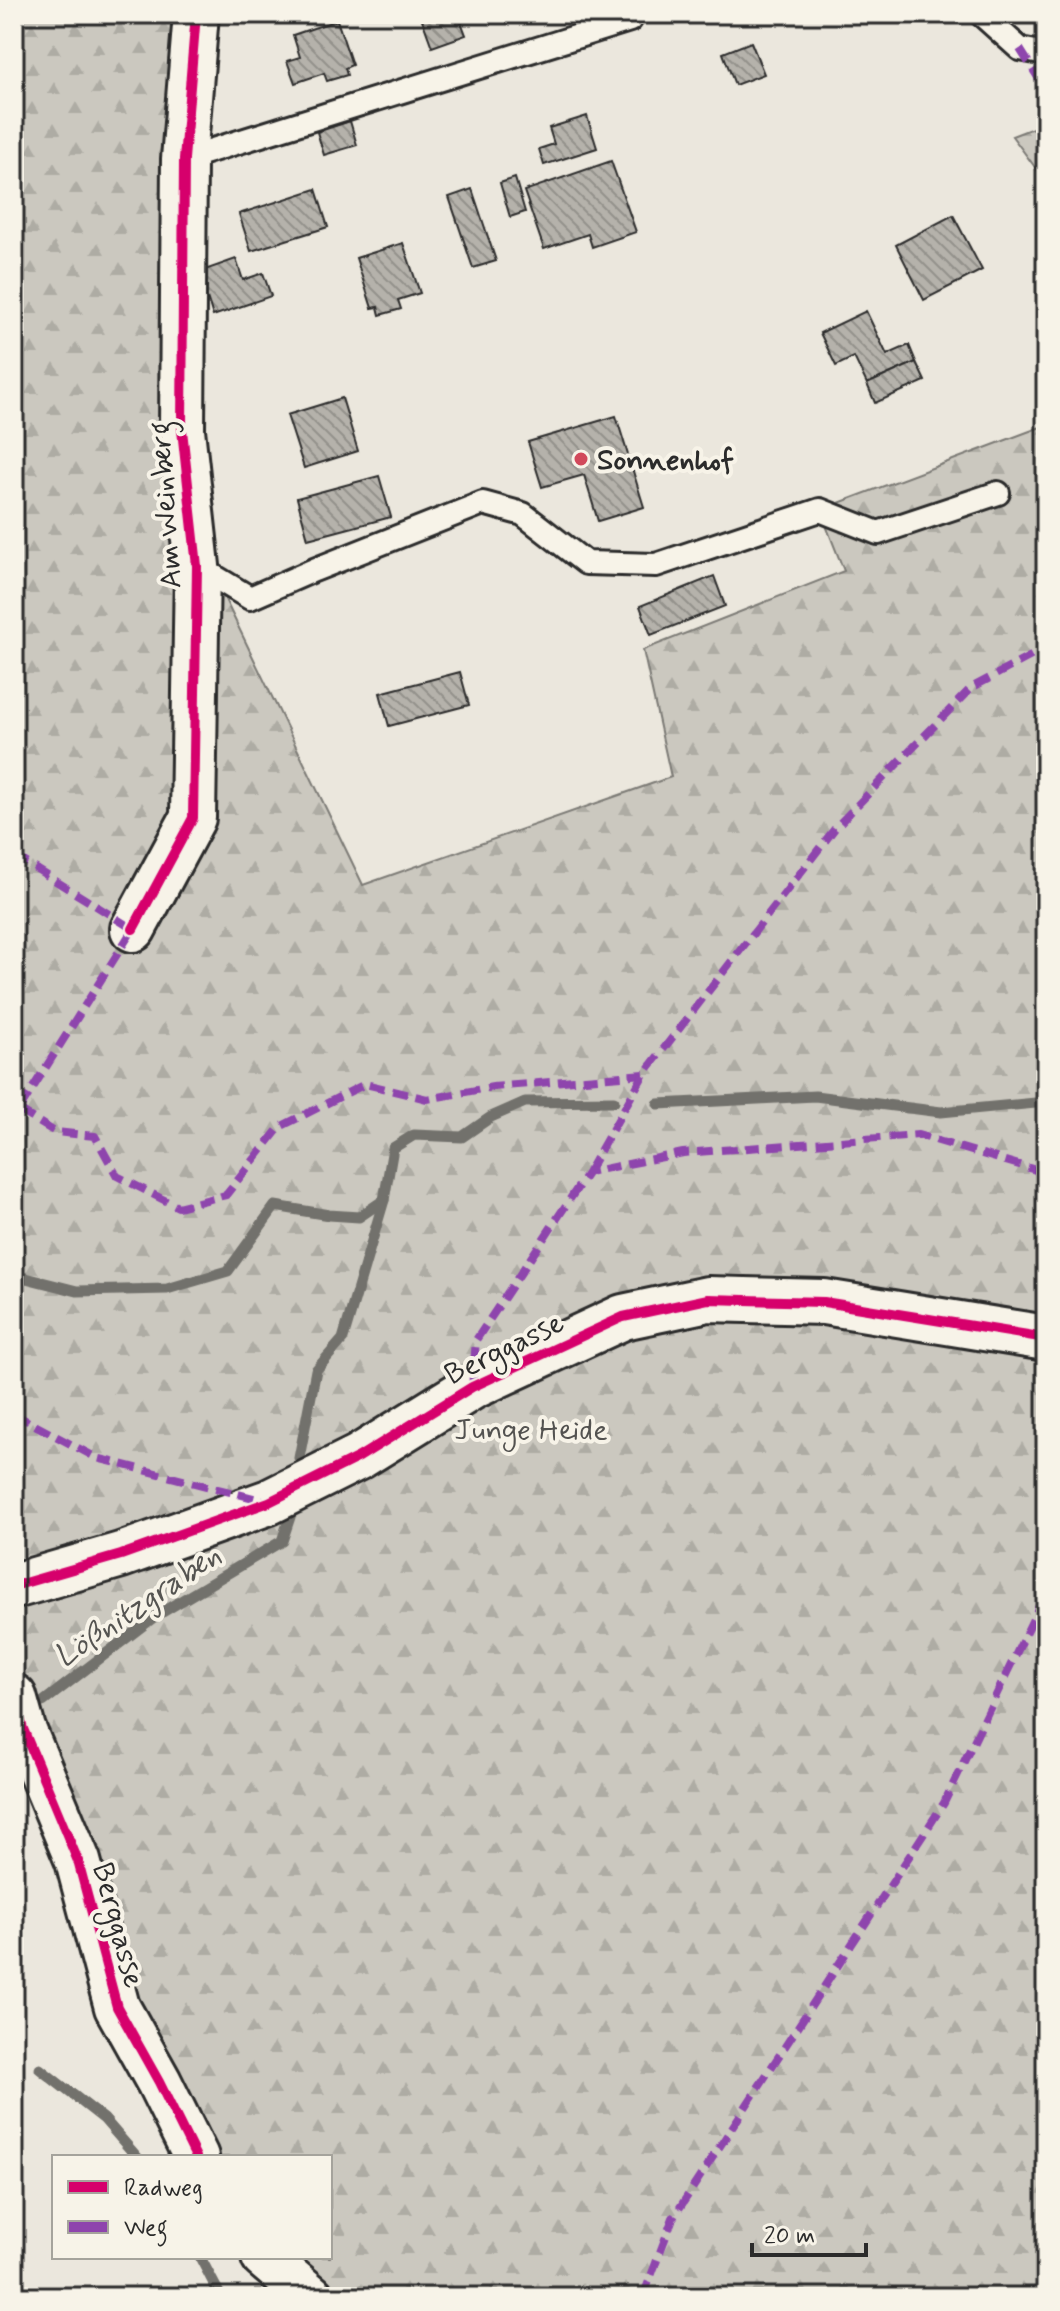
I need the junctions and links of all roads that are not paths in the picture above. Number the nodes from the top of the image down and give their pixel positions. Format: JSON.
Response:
{"nodes":[{"id":1,"x":196,"y":14,"type":"edge"},
{"id":2,"x":981,"y":14,"type":"edge"},
{"id":3,"x":630,"y":20,"type":"dead end"},
{"id":4,"x":1046,"y":54,"type":"edge"},
{"id":5,"x":184,"y":159,"type":"junction"},
{"id":6,"x":998,"y":493,"type":"dead end"},
{"id":7,"x":197,"y":566,"type":"junction"},
{"id":8,"x":133,"y":929,"type":"dead end"},
{"id":9,"x":1046,"y":1338,"type":"edge"},
{"id":10,"x":14,"y":1586,"type":"edge"},
{"id":11,"x":14,"y":1697,"type":"edge"},
{"id":12,"x":195,"y":2155,"type":"edge"},
{"id":13,"x":266,"y":2259,"type":"edge"},
{"id":14,"x":311,"y":2297,"type":"edge"}],
"edges":[{"from":1,"to":5,"type":"street","name":"Am Weinberg"},
{"from":2,"to":4,"type":"lane"},
{"from":3,"to":5,"type":"lane"},
{"from":5,"to":7,"type":"street","name":"Am Weinberg"},
{"from":6,"to":7,"type":"lane"},
{"from":7,"to":8,"type":"street","name":"Am Weinberg"},
{"from":9,"to":10,"type":"street","name":"Berggasse"},
{"from":11,"to":12,"type":"street","name":"Berggasse"},
{"from":13,"to":14,"type":"street"}]}
